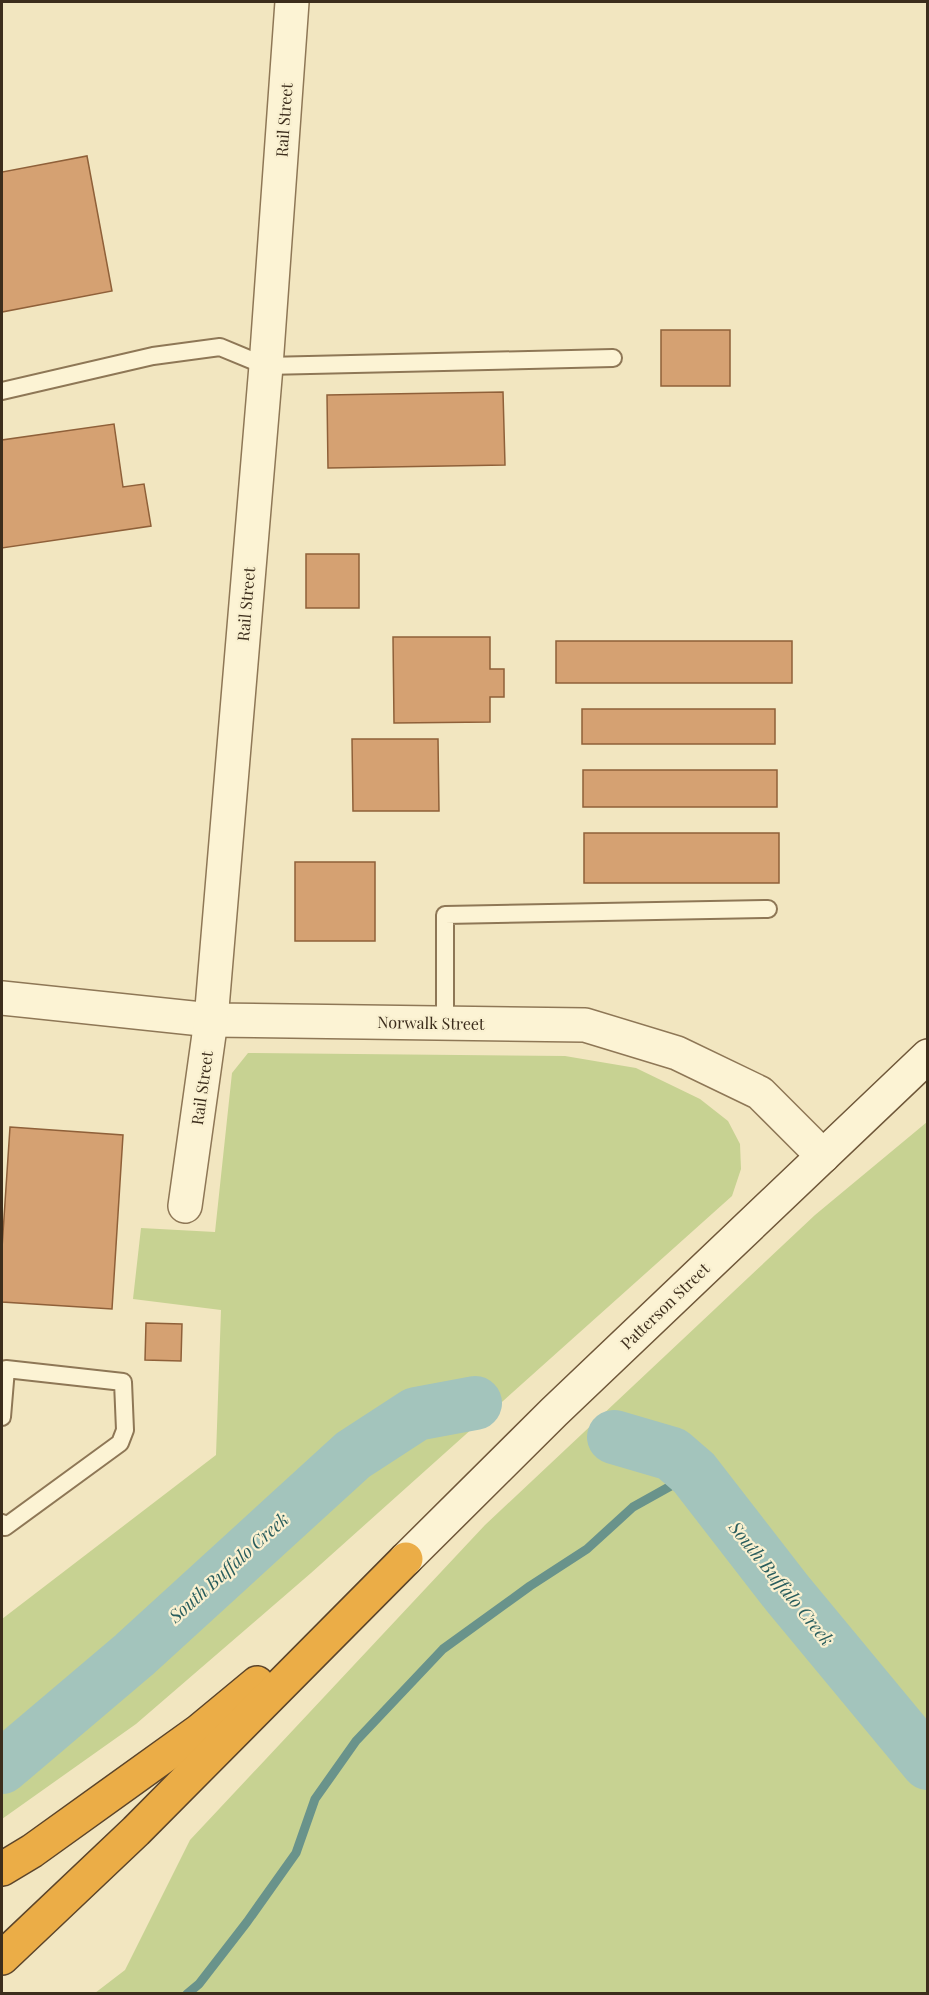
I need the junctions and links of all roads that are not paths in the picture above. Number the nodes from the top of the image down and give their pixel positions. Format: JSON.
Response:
{"nodes":[{"id":1,"x":292,"y":2,"type":"edge"},
{"id":2,"x":613,"y":358,"type":"dead end"},
{"id":3,"x":266,"y":366,"type":"junction"},
{"id":4,"x":2,"y":391,"type":"edge"},
{"id":5,"x":768,"y":909,"type":"dead end"},
{"id":6,"x":2,"y":998,"type":"edge"},
{"id":7,"x":211,"y":1020,"type":"junction"},
{"id":8,"x":446,"y":1023,"type":"junction"},
{"id":9,"x":927,"y":1056,"type":"edge"},
{"id":10,"x":823,"y":1156,"type":"junction"},
{"id":11,"x":185,"y":1206,"type":"dead end"},
{"id":12,"x":2,"y":1417,"type":"edge"},
{"id":13,"x":2,"y":1523,"type":"edge"},
{"id":14,"x":406,"y":1559,"type":"junction"},
{"id":15,"x":2,"y":1869,"type":"edge"},
{"id":16,"x":2,"y":1958,"type":"edge"}],
"edges":[{"from":1,"to":3,"type":"street","name":"Rail Street"},
{"from":2,"to":3,"type":"lane"},
{"from":3,"to":4,"type":"lane"},
{"from":3,"to":7,"type":"street","name":"Rail Street"},
{"from":5,"to":8,"type":"lane"},
{"from":6,"to":7,"type":"street","name":"Norwalk Street"},
{"from":7,"to":8,"type":"street","name":"Norwalk Street"},
{"from":7,"to":11,"type":"street","name":"Rail Street"},
{"from":8,"to":10,"type":"street","name":"Norwalk Street"},
{"from":9,"to":10,"type":"street","name":"Patterson Street"},
{"from":10,"to":14,"type":"street","name":"Patterson Street"},
{"from":12,"to":13,"type":"lane"},
{"from":14,"to":15,"type":"highway"},
{"from":14,"to":16,"type":"highway"}]}
